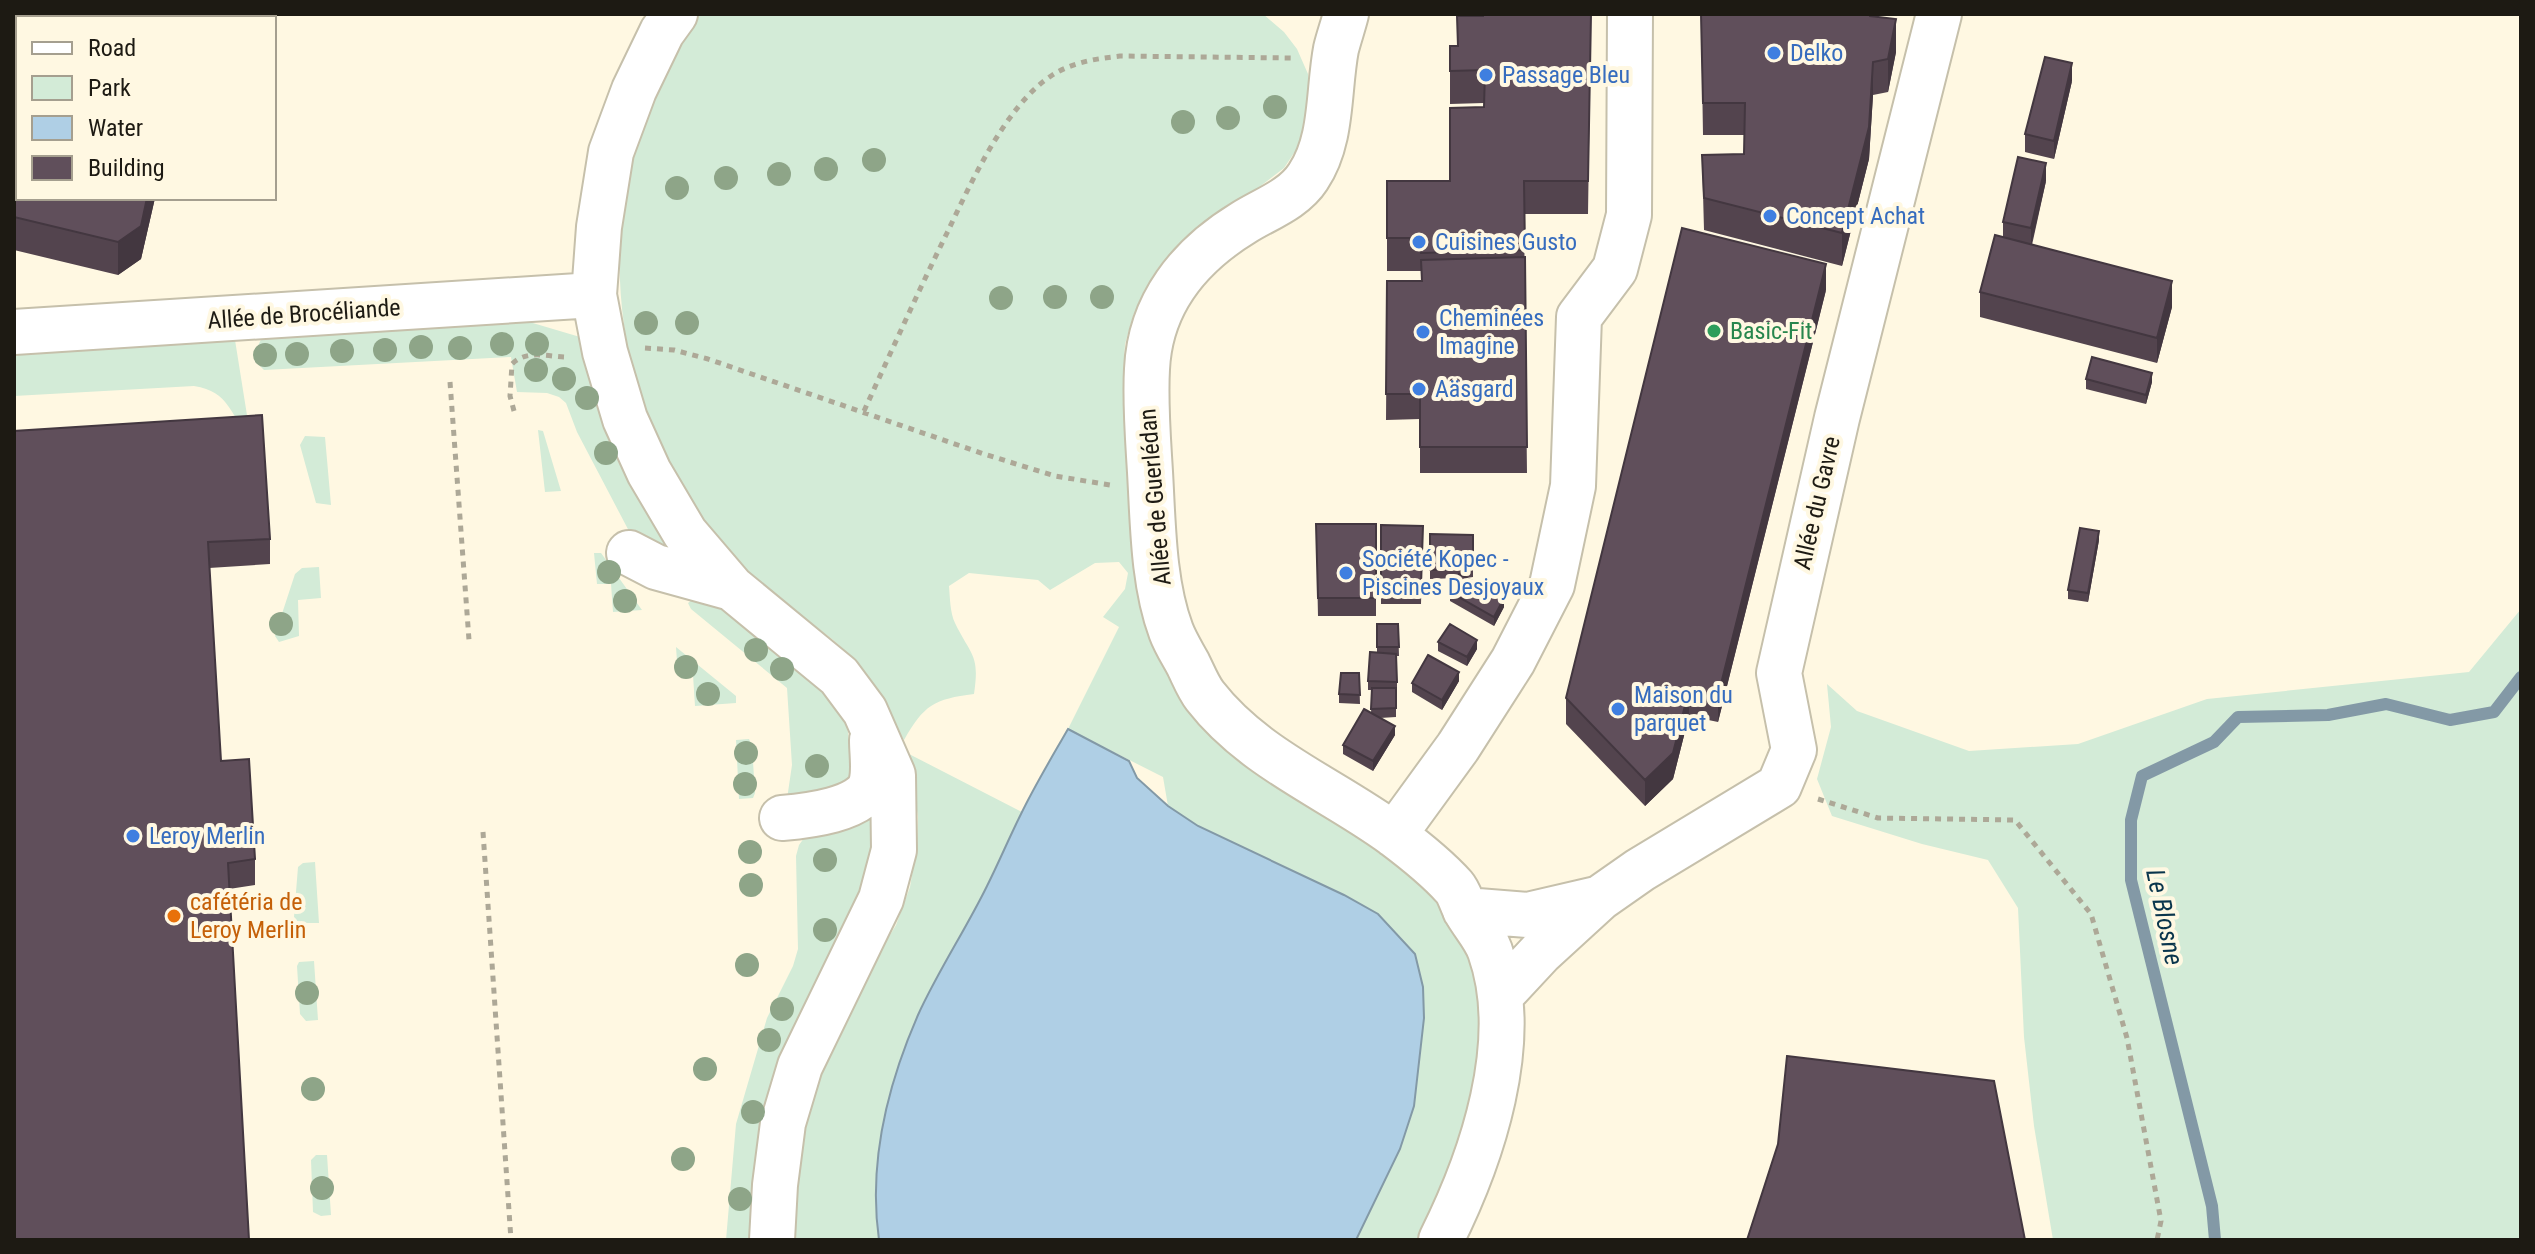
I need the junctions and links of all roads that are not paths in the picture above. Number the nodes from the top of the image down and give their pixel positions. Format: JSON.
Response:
{"nodes":[{"id":1,"x":675,"y":14,"type":"edge"},
{"id":2,"x":1630,"y":14,"type":"edge"},
{"id":3,"x":1939,"y":14,"type":"edge"},
{"id":4,"x":1341,"y":32,"type":"edge"},
{"id":5,"x":594,"y":295,"type":"junction"},
{"id":6,"x":14,"y":332,"type":"edge"},
{"id":7,"x":629,"y":553,"type":"dead end"},
{"id":8,"x":732,"y":588,"type":"junction"},
{"id":9,"x":872,"y":726,"type":"junction"},
{"id":10,"x":782,"y":818,"type":"dead end"},
{"id":11,"x":1394,"y":835,"type":"junction"},
{"id":12,"x":1600,"y":898,"type":"junction"},
{"id":13,"x":1465,"y":910,"type":"junction"},
{"id":14,"x":1500,"y":996,"type":"junction"},
{"id":15,"x":772,"y":1240,"type":"edge"},
{"id":16,"x":1441,"y":1240,"type":"edge"}],
"edges":[{"from":1,"to":5,"type":"street"},
{"from":2,"to":11,"type":"street"},
{"from":3,"to":12,"type":"street","name":"Allée du Gavre"},
{"from":4,"to":11,"type":"street","name":"Allée de Guerlédan"},
{"from":5,"to":6,"type":"street","name":"Allée de Brocéliande"},
{"from":5,"to":8,"type":"street"},
{"from":7,"to":8,"type":"street"},
{"from":8,"to":9,"type":"street"},
{"from":9,"to":10,"type":"street"},
{"from":9,"to":15,"type":"street"},
{"from":11,"to":13,"type":"street","name":"Allée de Guerlédan"},
{"from":12,"to":13,"type":"street"},
{"from":12,"to":14,"type":"street"},
{"from":13,"to":14,"type":"street","name":"Allée de Guerlédan"},
{"from":14,"to":16,"type":"street","name":"Allée de Guerlédan"}]}
